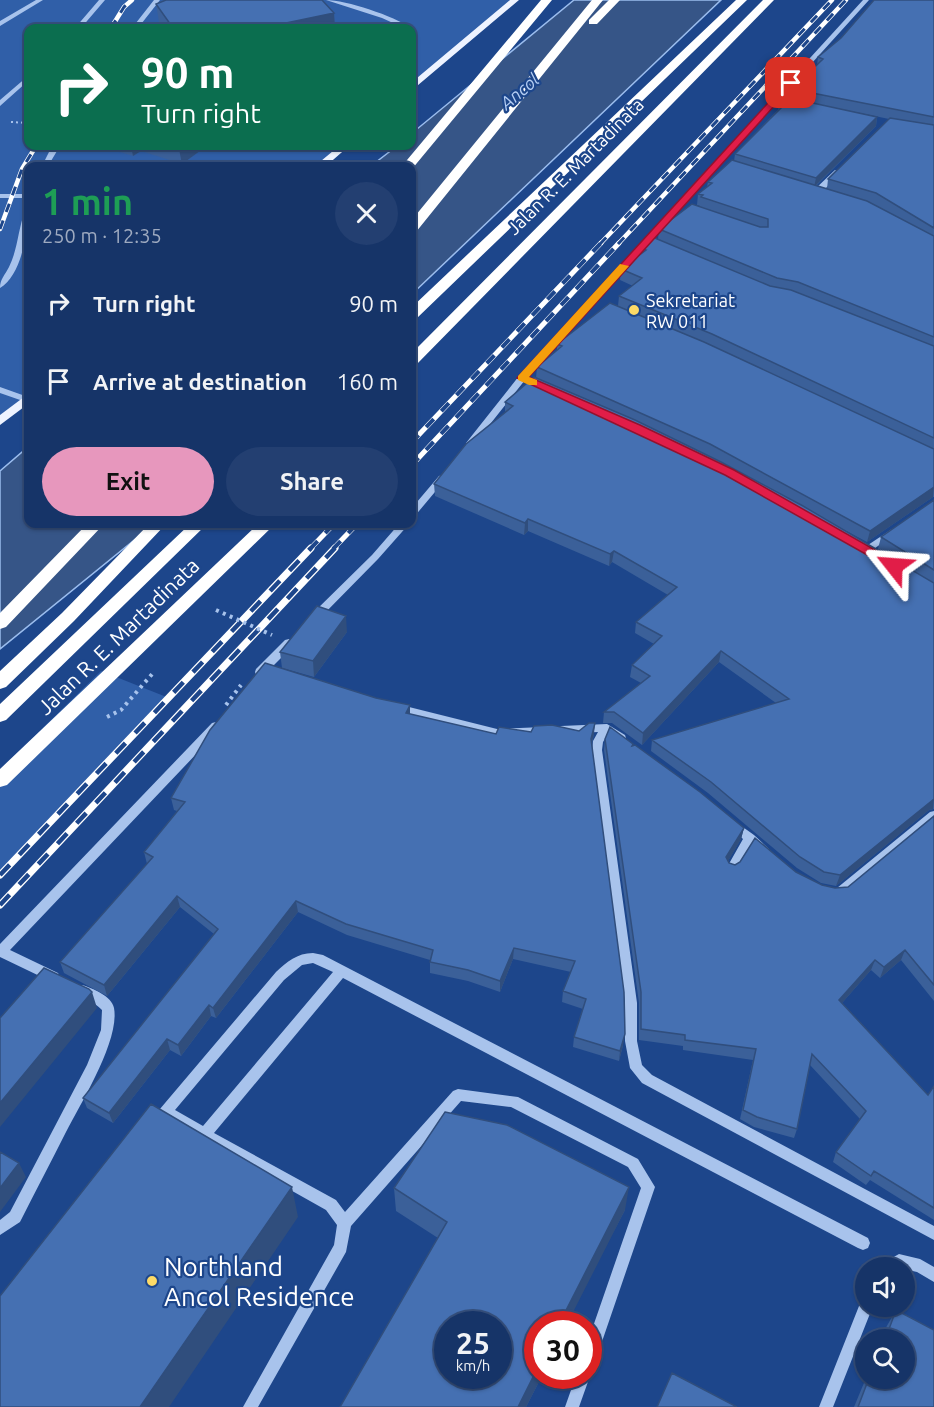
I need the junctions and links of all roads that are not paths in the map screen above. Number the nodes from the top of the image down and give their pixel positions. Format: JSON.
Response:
{"nodes":[{"id":1,"x":40,"y":0,"type":"edge"},
{"id":2,"x":102,"y":0,"type":"edge"},
{"id":3,"x":157,"y":0,"type":"edge"},
{"id":4,"x":329,"y":0,"type":"edge"},
{"id":5,"x":515,"y":0,"type":"edge"},
{"id":6,"x":547,"y":0,"type":"edge"},
{"id":7,"x":597,"y":0,"type":"edge"},
{"id":8,"x":615,"y":0,"type":"edge"},
{"id":9,"x":742,"y":0,"type":"edge"},
{"id":10,"x":769,"y":0,"type":"edge"},
{"id":11,"x":866,"y":0,"type":"edge"},
{"id":12,"x":0,"y":24,"type":"edge"},
{"id":13,"x":81,"y":24,"type":"edge"},
{"id":14,"x":138,"y":24,"type":"edge"},
{"id":15,"x":399,"y":24,"type":"edge"},
{"id":16,"x":24,"y":82,"type":"edge"},
{"id":17,"x":416,"y":84,"type":"edge"},
{"id":18,"x":526,"y":90,"type":"junction"},
{"id":19,"x":0,"y":104,"type":"edge"},
{"id":20,"x":339,"y":150,"type":"edge"},
{"id":21,"x":325,"y":162,"type":"edge"},
{"id":22,"x":411,"y":162,"type":"edge"},
{"id":23,"x":719,"y":163,"type":"junction"},
{"id":24,"x":730,"y":166,"type":"edge"},
{"id":25,"x":841,"y":169,"type":"edge"},
{"id":26,"x":807,"y":189,"type":"edge"},
{"id":27,"x":817,"y":192,"type":"junction"},
{"id":28,"x":0,"y":196,"type":"edge"},
{"id":29,"x":24,"y":196,"type":"edge"},
{"id":30,"x":827,"y":196,"type":"edge"},
{"id":31,"x":680,"y":206,"type":"junction"},
{"id":32,"x":690,"y":210,"type":"edge"},
{"id":33,"x":416,"y":223,"type":"edge"},
{"id":34,"x":24,"y":232,"type":"edge"},
{"id":35,"x":646,"y":240,"type":"junction"},
{"id":36,"x":655,"y":244,"type":"edge"},
{"id":37,"x":0,"y":286,"type":"edge"},
{"id":38,"x":593,"y":302,"type":"junction"},
{"id":39,"x":603,"y":306,"type":"edge"},
{"id":40,"x":416,"y":311,"type":"edge"},
{"id":41,"x":416,"y":357,"type":"edge"},
{"id":42,"x":522,"y":378,"type":"junction"},
{"id":43,"x":532,"y":383,"type":"edge"},
{"id":44,"x":0,"y":390,"type":"edge"},
{"id":45,"x":24,"y":397,"type":"edge"},
{"id":46,"x":24,"y":401,"type":"edge"},
{"id":47,"x":0,"y":421,"type":"edge"},
{"id":48,"x":467,"y":448,"type":"edge"},
{"id":49,"x":446,"y":474,"type":"edge"},
{"id":50,"x":416,"y":509,"type":"edge"},
{"id":51,"x":900,"y":526,"type":"edge"},
{"id":52,"x":92,"y":528,"type":"edge"},
{"id":53,"x":154,"y":528,"type":"edge"},
{"id":54,"x":195,"y":528,"type":"edge"},
{"id":55,"x":263,"y":528,"type":"edge"},
{"id":56,"x":400,"y":528,"type":"edge"},
{"id":57,"x":875,"y":556,"type":"edge"},
{"id":58,"x":0,"y":623,"type":"edge"},
{"id":59,"x":0,"y":682,"type":"edge"},
{"id":60,"x":250,"y":684,"type":"edge"},
{"id":61,"x":388,"y":705,"type":"edge"},
{"id":62,"x":0,"y":715,"type":"edge"},
{"id":63,"x":223,"y":717,"type":"edge"},
{"id":64,"x":607,"y":728,"type":"junction"},
{"id":65,"x":626,"y":742,"type":"edge"},
{"id":66,"x":0,"y":780,"type":"edge"},
{"id":67,"x":934,"y":815,"type":"edge"},
{"id":68,"x":727,"y":818,"type":"edge"},
{"id":69,"x":750,"y":838,"type":"junction"},
{"id":70,"x":775,"y":859,"type":"edge"},
{"id":71,"x":732,"y":869,"type":"edge"},
{"id":72,"x":826,"y":891,"type":"edge"},
{"id":73,"x":0,"y":952,"type":"edge"},
{"id":74,"x":341,"y":971,"type":"junction"},
{"id":75,"x":165,"y":1112,"type":"junction"},
{"id":76,"x":149,"y":1130,"type":"edge"},
{"id":77,"x":205,"y":1134,"type":"junction"},
{"id":78,"x":344,"y":1223,"type":"junction"},
{"id":79,"x":0,"y":1228,"type":"edge"},
{"id":80,"x":934,"y":1233,"type":"edge"},
{"id":81,"x":863,"y":1243,"type":"dead end"},
{"id":82,"x":915,"y":1265,"type":"edge"},
{"id":83,"x":934,"y":1275,"type":"edge"},
{"id":84,"x":862,"y":1317,"type":"edge"},
{"id":85,"x":602,"y":1321,"type":"edge"},
{"id":86,"x":578,"y":1389,"type":"edge"},
{"id":87,"x":250,"y":1407,"type":"edge"},
{"id":88,"x":572,"y":1407,"type":"edge"},
{"id":89,"x":826,"y":1407,"type":"edge"}],
"edges":[{"from":1,"to":12,"type":"street"},
{"from":2,"to":13,"type":"street"},
{"from":3,"to":14,"type":"street"},
{"from":4,"to":15,"type":"street"},
{"from":5,"to":17,"type":"main road"},
{"from":6,"to":22,"type":"highway"},
{"from":7,"to":18,"type":"highway"},
{"from":8,"to":18,"type":"highway"},
{"from":9,"to":40,"type":"highway","name":"Jalan R. E. Martadinata"},
{"from":10,"to":41,"type":"highway","name":"Jalan R. E. Martadinata"},
{"from":11,"to":23,"type":"street"},
{"from":16,"to":19,"type":"street"},
{"from":18,"to":33,"type":"highway"},
{"from":20,"to":21,"type":"main road"},
{"from":23,"to":24,"type":"street"},
{"from":23,"to":31,"type":"street"},
{"from":25,"to":27,"type":"street"},
{"from":26,"to":27,"type":"street"},
{"from":27,"to":30,"type":"street"},
{"from":28,"to":29,"type":"street"},
{"from":31,"to":32,"type":"street"},
{"from":31,"to":35,"type":"street"},
{"from":34,"to":37,"type":"street"},
{"from":35,"to":36,"type":"street"},
{"from":35,"to":38,"type":"street"},
{"from":38,"to":39,"type":"street"},
{"from":38,"to":42,"type":"street"},
{"from":42,"to":43,"type":"street"},
{"from":42,"to":48,"type":"street"},
{"from":44,"to":45,"type":"street"},
{"from":46,"to":47,"type":"main road"},
{"from":49,"to":50,"type":"street"},
{"from":51,"to":57,"type":"street"},
{"from":52,"to":58,"type":"highway"},
{"from":53,"to":59,"type":"highway"},
{"from":54,"to":62,"type":"highway","name":"Jalan R. E. Martadinata"},
{"from":55,"to":66,"type":"highway","name":"Jalan R. E. Martadinata"},
{"from":56,"to":60,"type":"street"},
{"from":61,"to":64,"type":"street"},
{"from":63,"to":73,"type":"street"},
{"from":64,"to":65,"type":"street"},
{"from":64,"to":80,"type":"street"},
{"from":67,"to":72,"type":"street"},
{"from":68,"to":69,"type":"street"},
{"from":69,"to":70,"type":"street"},
{"from":69,"to":71,"type":"street"},
{"from":73,"to":79,"type":"street"},
{"from":74,"to":75,"type":"street"},
{"from":74,"to":77,"type":"street"},
{"from":74,"to":81,"type":"street"},
{"from":75,"to":76,"type":"street"},
{"from":75,"to":77,"type":"street"},
{"from":77,"to":78,"type":"street"},
{"from":78,"to":85,"type":"street"},
{"from":78,"to":87,"type":"street"},
{"from":82,"to":83,"type":"street"},
{"from":84,"to":89,"type":"street"},
{"from":86,"to":88,"type":"street"}]}
